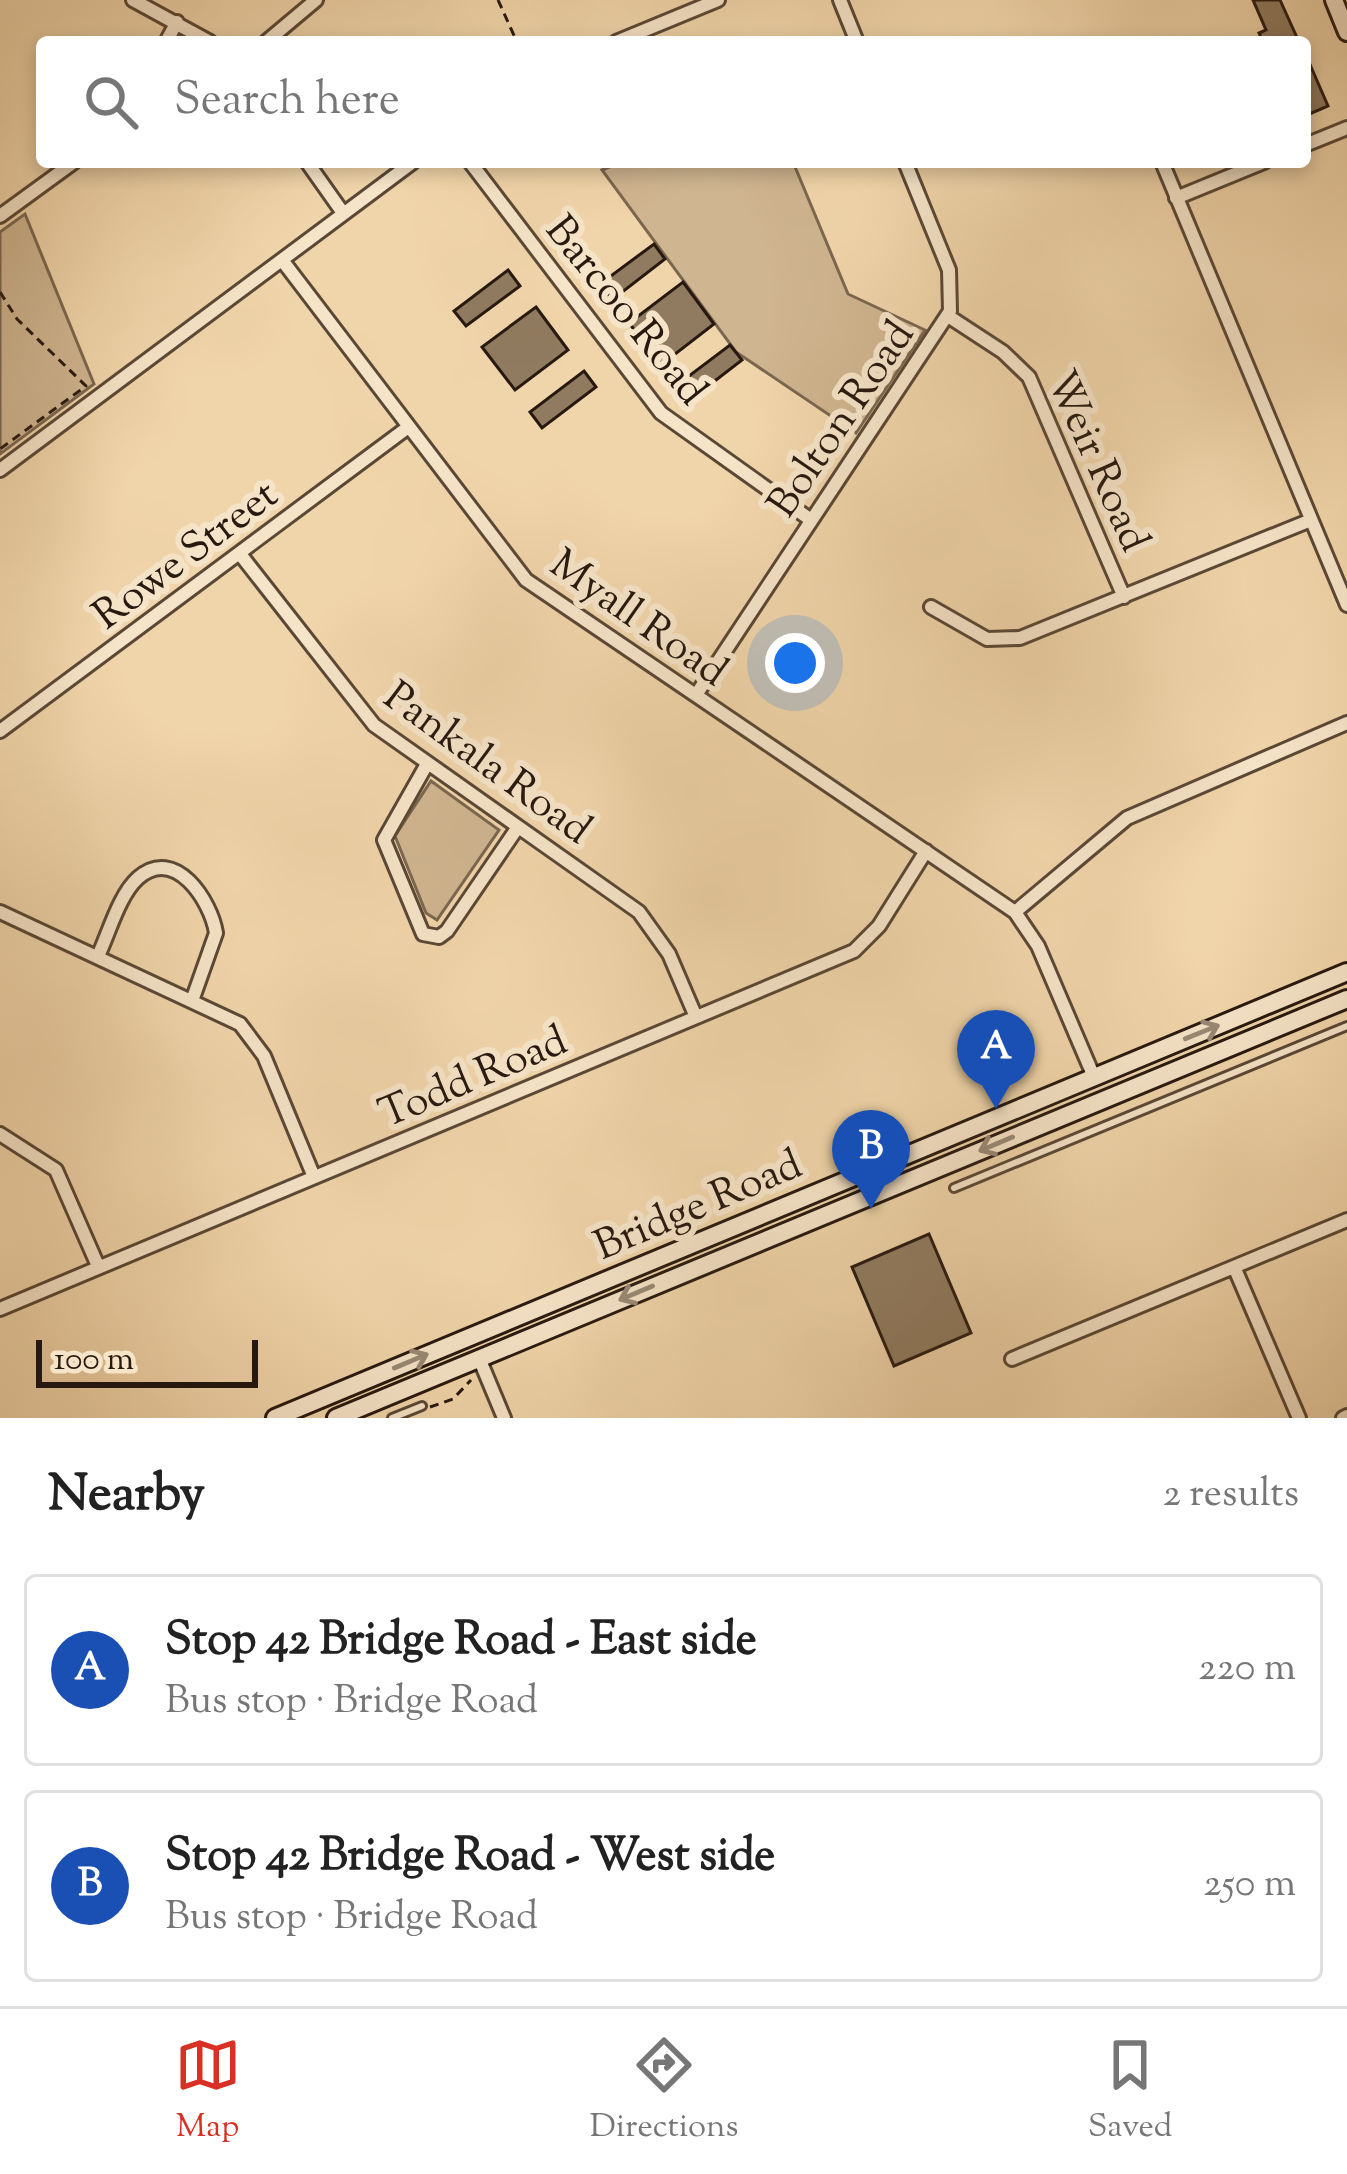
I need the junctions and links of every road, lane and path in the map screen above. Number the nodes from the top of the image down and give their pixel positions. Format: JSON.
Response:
{"nodes":[{"id":1,"x":133,"y":0,"type":"edge"},
{"id":2,"x":316,"y":0,"type":"edge"},
{"id":3,"x":498,"y":0,"type":"edge"},
{"id":4,"x":718,"y":0,"type":"edge"},
{"id":5,"x":840,"y":0,"type":"edge"},
{"id":6,"x":1334,"y":0,"type":"edge"},
{"id":7,"x":176,"y":22,"type":"junction"},
{"id":8,"x":1347,"y":32,"type":"edge"},
{"id":9,"x":169,"y":36,"type":"edge"},
{"id":10,"x":200,"y":36,"type":"edge"},
{"id":11,"x":273,"y":36,"type":"edge"},
{"id":12,"x":514,"y":36,"type":"edge"},
{"id":13,"x":631,"y":36,"type":"edge"},
{"id":14,"x":855,"y":36,"type":"edge"},
{"id":15,"x":1347,"y":128,"type":"edge"},
{"id":16,"x":1311,"y":143,"type":"edge"},
{"id":17,"x":66,"y":168,"type":"edge"},
{"id":18,"x":311,"y":168,"type":"edge"},
{"id":19,"x":404,"y":168,"type":"edge"},
{"id":20,"x":475,"y":168,"type":"edge"},
{"id":21,"x":907,"y":168,"type":"edge"},
{"id":22,"x":1164,"y":168,"type":"edge"},
{"id":23,"x":1249,"y":168,"type":"edge"},
{"id":24,"x":1176,"y":198,"type":"junction"},
{"id":25,"x":343,"y":213,"type":"junction"},
{"id":26,"x":0,"y":216,"type":"edge"},
{"id":27,"x":281,"y":260,"type":"junction"},
{"id":28,"x":0,"y":292,"type":"edge"},
{"id":29,"x":948,"y":316,"type":"junction"},
{"id":30,"x":406,"y":428,"type":"junction"},
{"id":31,"x":0,"y":449,"type":"edge"},
{"id":32,"x":0,"y":470,"type":"edge"},
{"id":33,"x":811,"y":520,"type":"junction"},
{"id":34,"x":1311,"y":520,"type":"junction"},
{"id":35,"x":240,"y":554,"type":"junction"},
{"id":36,"x":1124,"y":597,"type":"junction"},
{"id":37,"x":1347,"y":605,"type":"edge"},
{"id":38,"x":932,"y":607,"type":"dead end"},
{"id":39,"x":696,"y":695,"type":"junction"},
{"id":40,"x":1347,"y":723,"type":"edge"},
{"id":41,"x":0,"y":731,"type":"edge"},
{"id":42,"x":428,"y":764,"type":"junction"},
{"id":43,"x":518,"y":826,"type":"junction"},
{"id":44,"x":926,"y":851,"type":"junction"},
{"id":45,"x":0,"y":912,"type":"edge"},
{"id":46,"x":1015,"y":912,"type":"junction"},
{"id":47,"x":98,"y":956,"type":"junction"},
{"id":48,"x":1347,"y":972,"type":"edge"},
{"id":49,"x":193,"y":998,"type":"junction"},
{"id":50,"x":1347,"y":999,"type":"edge"},
{"id":51,"x":696,"y":1017,"type":"junction"},
{"id":52,"x":1347,"y":1026,"type":"edge"},
{"id":53,"x":1094,"y":1077,"type":"junction"},
{"id":54,"x":1104,"y":1099,"type":"junction"},
{"id":55,"x":0,"y":1134,"type":"edge"},
{"id":56,"x":314,"y":1177,"type":"junction"},
{"id":57,"x":955,"y":1188,"type":"dead end"},
{"id":58,"x":1347,"y":1220,"type":"edge"},
{"id":59,"x":98,"y":1266,"type":"junction"},
{"id":60,"x":1234,"y":1269,"type":"junction"},
{"id":61,"x":0,"y":1309,"type":"edge"},
{"id":62,"x":470,"y":1337,"type":"junction"},
{"id":63,"x":479,"y":1358,"type":"junction"},
{"id":64,"x":1012,"y":1359,"type":"dead end"},
{"id":65,"x":472,"y":1379,"type":"dead end"},
{"id":66,"x":399,"y":1392,"type":"junction"},
{"id":67,"x":425,"y":1407,"type":"joint"},
{"id":68,"x":275,"y":1418,"type":"edge"},
{"id":69,"x":336,"y":1418,"type":"edge"},
{"id":70,"x":392,"y":1418,"type":"edge"},
{"id":71,"x":504,"y":1418,"type":"edge"},
{"id":72,"x":1299,"y":1418,"type":"edge"}],
"edges":[{"from":1,"to":7,"type":"street"},
{"from":2,"to":11,"type":"street"},
{"from":3,"to":12,"type":"path"},
{"from":4,"to":13,"type":"street"},
{"from":5,"to":14,"type":"street"},
{"from":6,"to":8,"type":"main road"},
{"from":7,"to":9,"type":"street"},
{"from":7,"to":10,"type":"street"},
{"from":15,"to":16,"type":"street"},
{"from":17,"to":26,"type":"street"},
{"from":18,"to":25,"type":"street"},
{"from":19,"to":25,"type":"street"},
{"from":20,"to":33,"type":"street","name":"Barcoo Road"},
{"from":21,"to":29,"type":"street","name":"Bolton Road"},
{"from":22,"to":24,"type":"street"},
{"from":23,"to":24,"type":"street"},
{"from":24,"to":34,"type":"street"},
{"from":25,"to":27,"type":"street"},
{"from":27,"to":30,"type":"street","name":"Myall Road"},
{"from":27,"to":32,"type":"street"},
{"from":28,"to":31,"type":"path"},
{"from":29,"to":33,"type":"street","name":"Bolton Road"},
{"from":29,"to":36,"type":"street","name":"Weir Road"},
{"from":30,"to":35,"type":"street","name":"Rowe Street"},
{"from":30,"to":39,"type":"street","name":"Myall Road"},
{"from":33,"to":39,"type":"street","name":"Bolton Road"},
{"from":34,"to":36,"type":"street"},
{"from":34,"to":37,"type":"street"},
{"from":35,"to":41,"type":"street","name":"Rowe Street"},
{"from":35,"to":42,"type":"street","name":"Pankala Road"},
{"from":36,"to":38,"type":"street"},
{"from":39,"to":44,"type":"street","name":"Myall Road"},
{"from":40,"to":46,"type":"street"},
{"from":42,"to":43,"type":"street","name":"Pankala Road"},
{"from":42,"to":43,"type":"street"},
{"from":43,"to":51,"type":"street","name":"Pankala Road"},
{"from":44,"to":46,"type":"street","name":"Myall Road"},
{"from":44,"to":51,"type":"street","name":"Todd Road"},
{"from":45,"to":47,"type":"street"},
{"from":46,"to":53,"type":"street","name":"Myall Road"},
{"from":47,"to":49,"type":"street"},
{"from":47,"to":49,"type":"street"},
{"from":53,"to":48,"type":"main road","name":"Bridge Road","one_way":true},
{"from":49,"to":56,"type":"street"},
{"from":50,"to":54,"type":"main road","name":"Bridge Road"},
{"from":51,"to":56,"type":"street","name":"Todd Road"},
{"from":52,"to":57,"type":"lane"},
{"from":53,"to":54,"type":"main road"},
{"from":53,"to":62,"type":"main road","name":"Bridge Road"},
{"from":54,"to":63,"type":"main road","name":"Bridge Road","one_way":true},
{"from":55,"to":59,"type":"street"},
{"from":56,"to":59,"type":"street","name":"Todd Road"},
{"from":58,"to":60,"type":"street"},
{"from":59,"to":61,"type":"street","name":"Todd Road"},
{"from":60,"to":64,"type":"street"},
{"from":60,"to":72,"type":"street"},
{"from":62,"to":63,"type":"main road"},
{"from":68,"to":62,"type":"main road","name":"Bridge Road","one_way":true},
{"from":63,"to":66,"type":"main road","name":"Bridge Road"},
{"from":63,"to":71,"type":"street"},
{"from":65,"to":67,"type":"path"},
{"from":66,"to":69,"type":"main road","name":"Bridge Road"},
{"from":66,"to":70,"type":"lane"},
{"from":67,"to":70,"type":"lane"}]}
